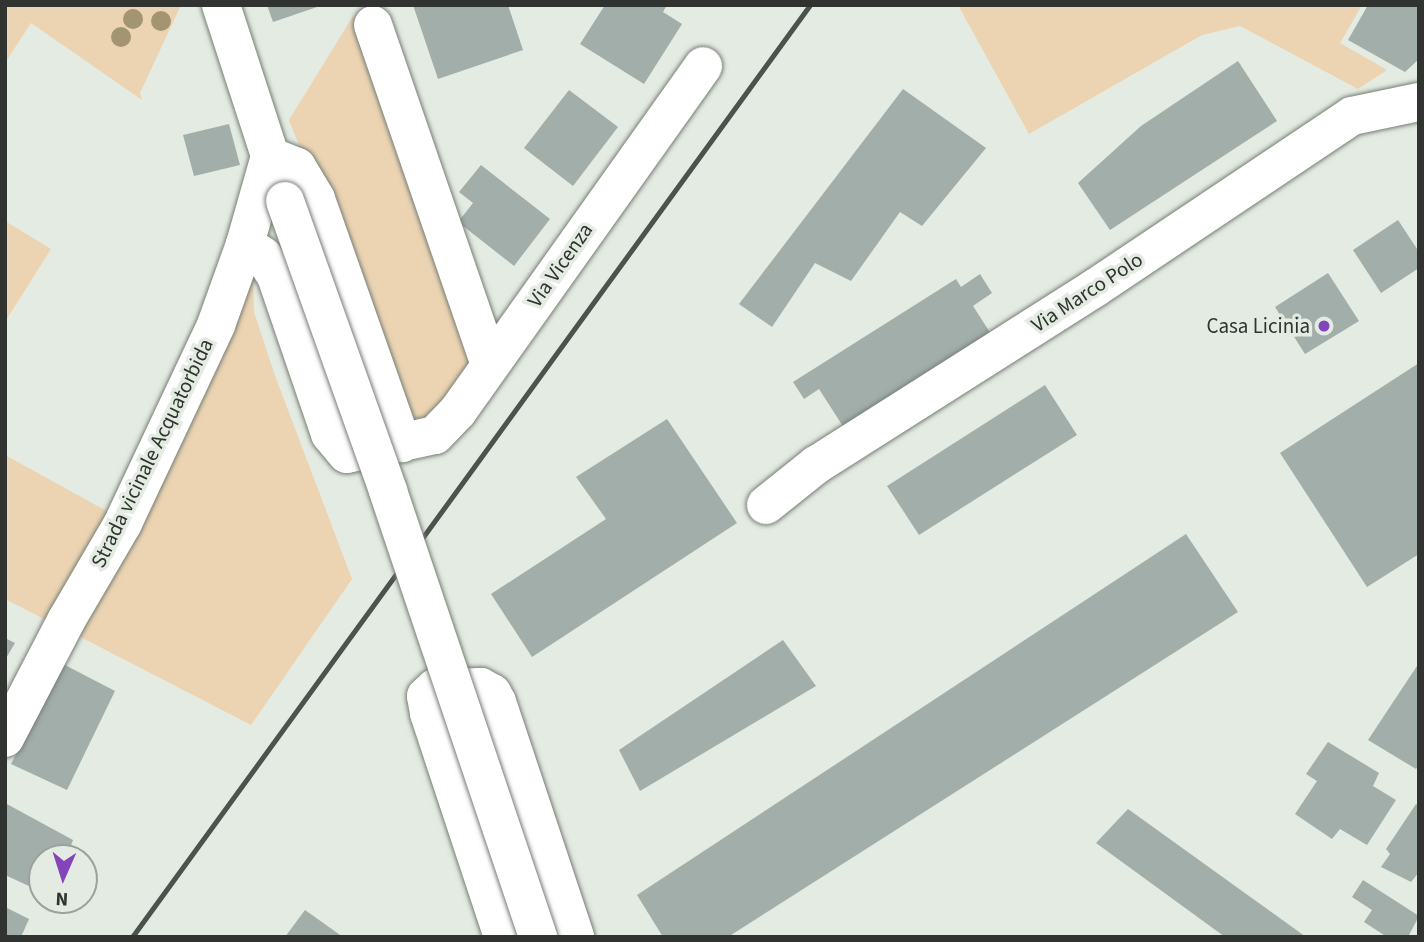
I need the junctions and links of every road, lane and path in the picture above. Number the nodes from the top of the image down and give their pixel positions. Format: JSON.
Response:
{"nodes":[{"id":1,"x":221,"y":5,"type":"edge"},
{"id":2,"x":373,"y":26,"type":"dead end"},
{"id":3,"x":702,"y":65,"type":"dead end"},
{"id":4,"x":1419,"y":102,"type":"edge"},
{"id":5,"x":270,"y":156,"type":"junction"},
{"id":6,"x":270,"y":204,"type":"junction"},
{"id":7,"x":245,"y":244,"type":"junction"},
{"id":8,"x":490,"y":364,"type":"junction"},
{"id":9,"x":402,"y":443,"type":"junction"},
{"id":10,"x":766,"y":505,"type":"dead end"},
{"id":11,"x":5,"y":738,"type":"edge"},
{"id":12,"x":503,"y":937,"type":"edge"},
{"id":13,"x":538,"y":937,"type":"edge"},
{"id":14,"x":575,"y":937,"type":"edge"}],
"edges":[{"from":1,"to":5,"type":"street"},
{"from":2,"to":8,"type":"street"},
{"from":3,"to":8,"type":"street","name":"Via Vicenza"},
{"from":4,"to":10,"type":"street","name":"Via Marco Polo"},
{"from":5,"to":6,"type":"street"},
{"from":5,"to":9,"type":"street"},
{"from":6,"to":7,"type":"street","name":"Strada vicinale Acquatorbida"},
{"from":6,"to":13,"type":"street","bridge":true},
{"from":7,"to":9,"type":"street","name":"Via Vicenza"},
{"from":7,"to":11,"type":"street","name":"Strada vicinale Acquatorbida"},
{"from":8,"to":9,"type":"street","name":"Via Vicenza"},
{"from":12,"to":14,"type":"street"}]}
